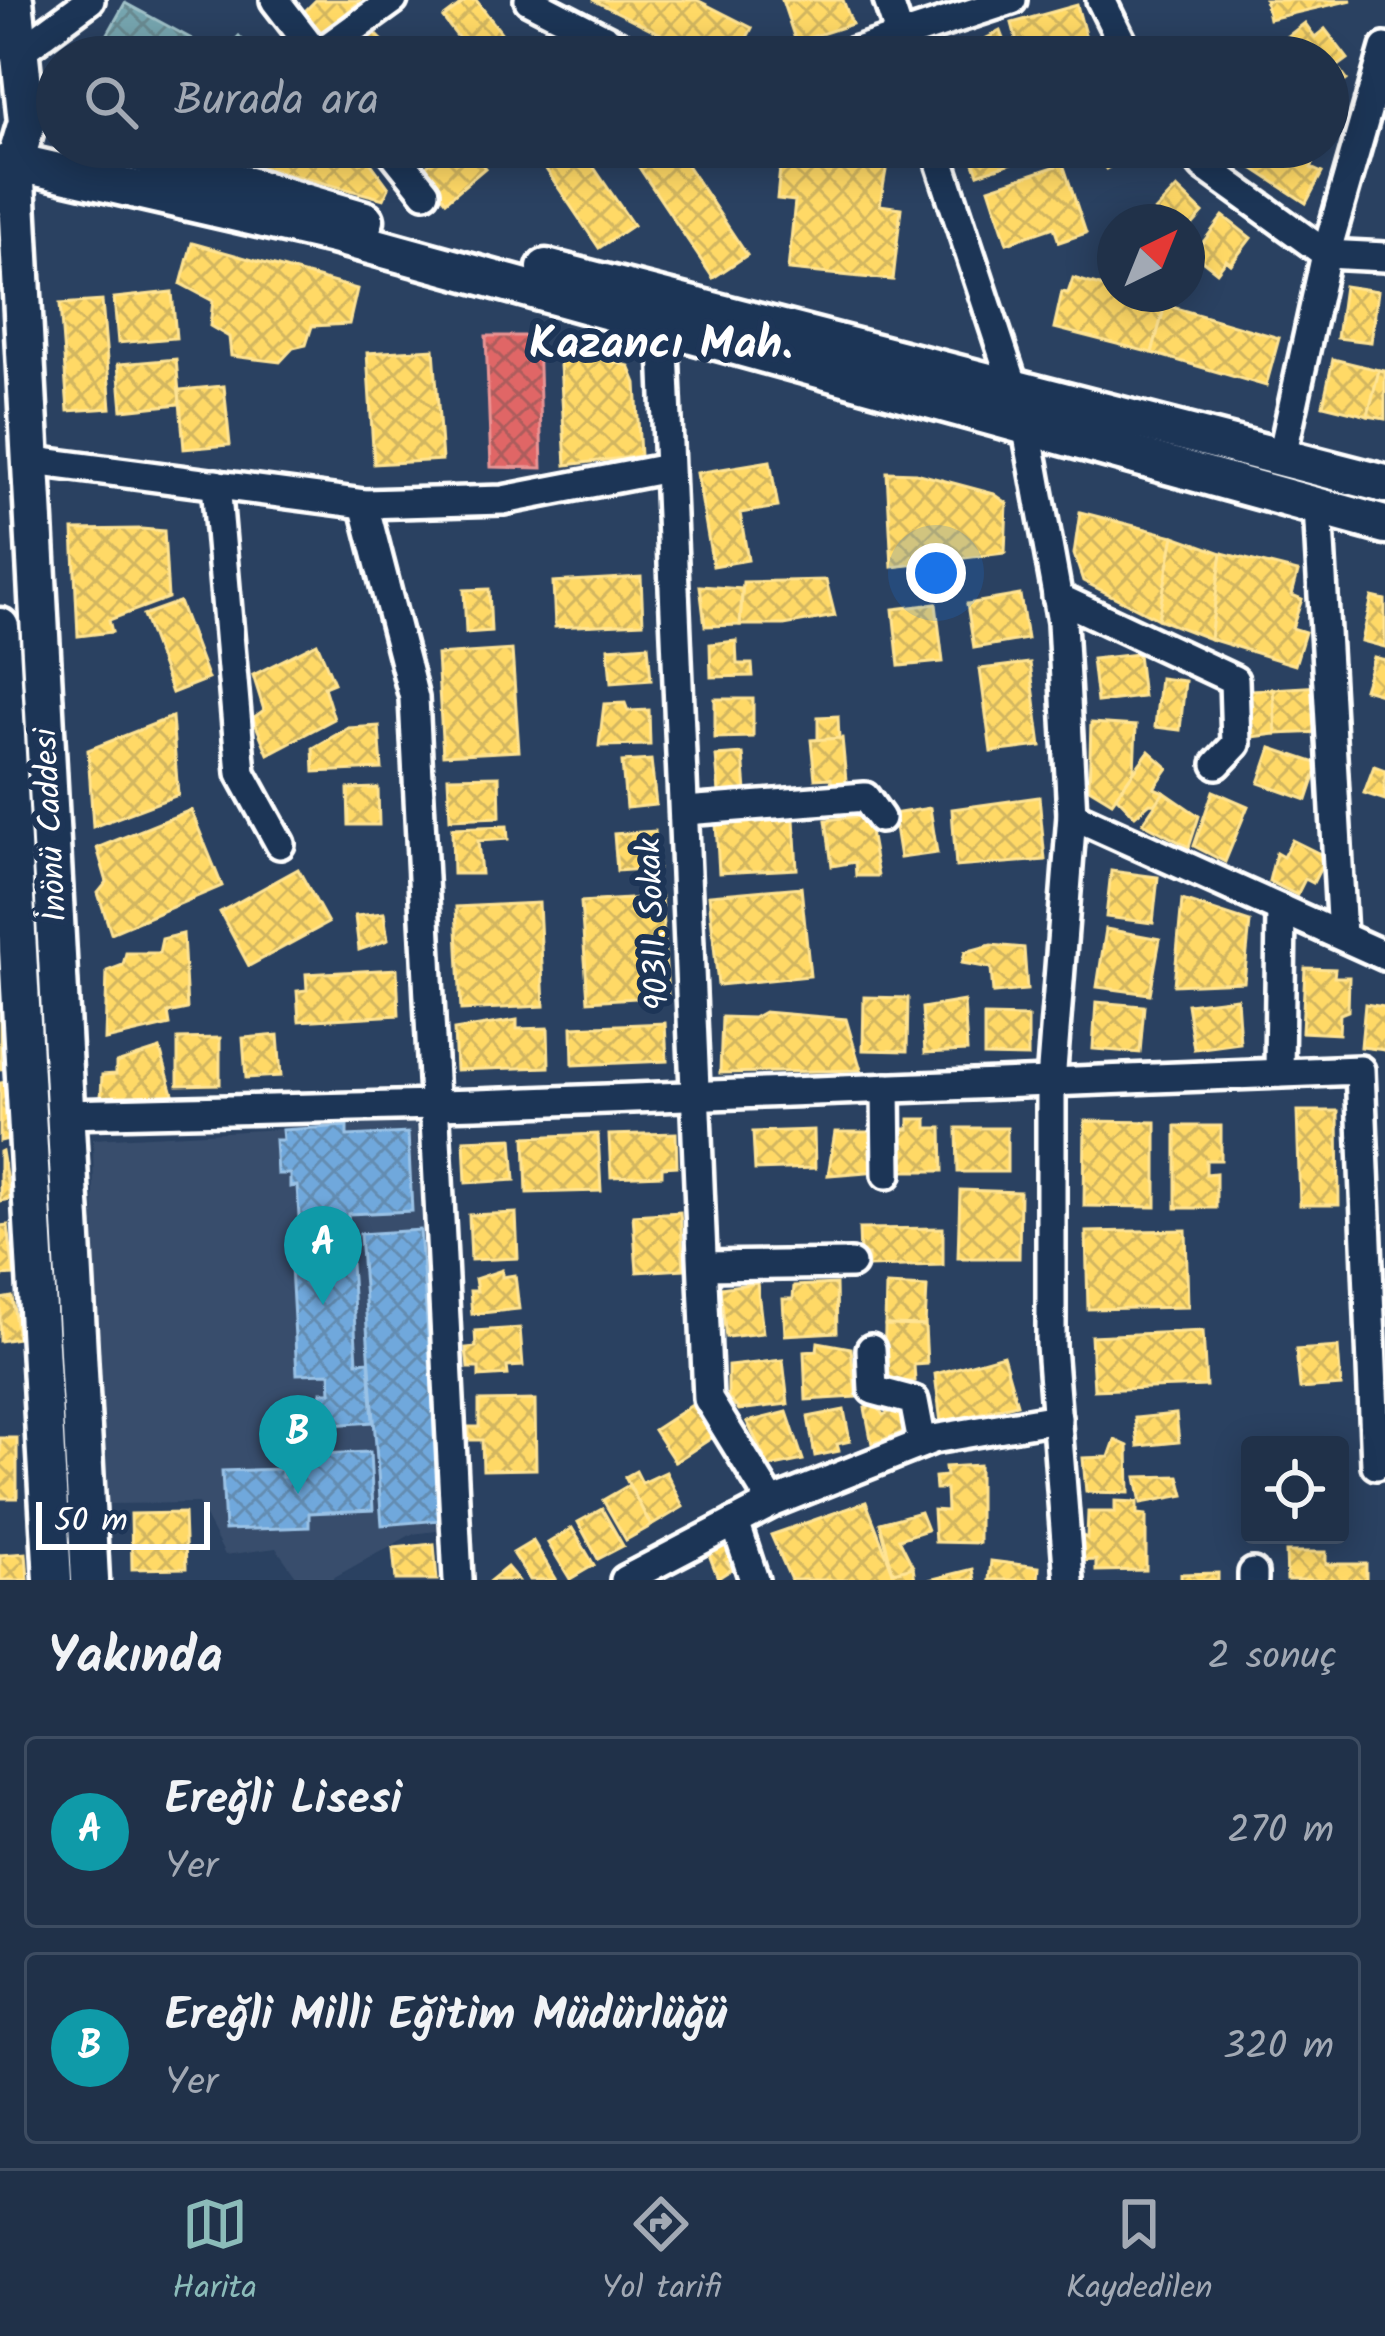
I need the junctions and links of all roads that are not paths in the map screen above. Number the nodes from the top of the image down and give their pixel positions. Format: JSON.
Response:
{"nodes":[{"id":1,"x":14,"y":0,"type":"edge"},
{"id":2,"x":90,"y":0,"type":"edge"},
{"id":3,"x":275,"y":0,"type":"edge"},
{"id":4,"x":393,"y":0,"type":"edge"},
{"id":5,"x":529,"y":0,"type":"edge"},
{"id":6,"x":888,"y":0,"type":"edge"},
{"id":7,"x":1012,"y":0,"type":"edge"},
{"id":8,"x":1102,"y":0,"type":"edge"},
{"id":9,"x":303,"y":36,"type":"edge"},
{"id":10,"x":345,"y":36,"type":"edge"},
{"id":11,"x":599,"y":36,"type":"edge"},
{"id":12,"x":899,"y":36,"type":"edge"},
{"id":13,"x":929,"y":36,"type":"edge"},
{"id":14,"x":1119,"y":36,"type":"edge"},
{"id":15,"x":11,"y":44,"type":"edge"},
{"id":16,"x":1385,"y":49,"type":"edge"},
{"id":17,"x":36,"y":110,"type":"edge"},
{"id":18,"x":36,"y":133,"type":"edge"},
{"id":19,"x":8,"y":164,"type":"edge"},
{"id":20,"x":188,"y":168,"type":"edge"},
{"id":21,"x":406,"y":168,"type":"edge"},
{"id":22,"x":942,"y":168,"type":"edge"},
{"id":23,"x":1207,"y":168,"type":"edge"},
{"id":24,"x":425,"y":192,"type":"dead end"},
{"id":25,"x":1326,"y":254,"type":"junction"},
{"id":26,"x":1385,"y":257,"type":"edge"},
{"id":27,"x":663,"y":325,"type":"junction"},
{"id":28,"x":1011,"y":386,"type":"junction"},
{"id":29,"x":1026,"y":424,"type":"junction"},
{"id":30,"x":1282,"y":456,"type":"junction"},
{"id":31,"x":34,"y":461,"type":"junction"},
{"id":32,"x":668,"y":468,"type":"junction"},
{"id":33,"x":217,"y":484,"type":"junction"},
{"id":34,"x":1385,"y":484,"type":"edge"},
{"id":35,"x":364,"y":504,"type":"junction"},
{"id":36,"x":1318,"y":506,"type":"junction"},
{"id":37,"x":1385,"y":525,"type":"edge"},
{"id":38,"x":1057,"y":596,"type":"junction"},
{"id":39,"x":0,"y":627,"type":"edge"},
{"id":40,"x":1217,"y":764,"type":"dead end"},
{"id":41,"x":685,"y":811,"type":"junction"},
{"id":42,"x":1072,"y":814,"type":"junction"},
{"id":43,"x":880,"y":818,"type":"dead end"},
{"id":44,"x":280,"y":844,"type":"dead end"},
{"id":45,"x":1281,"y":909,"type":"junction"},
{"id":46,"x":1342,"y":936,"type":"junction"},
{"id":47,"x":1385,"y":956,"type":"edge"},
{"id":48,"x":1279,"y":1073,"type":"junction"},
{"id":49,"x":1051,"y":1082,"type":"junction"},
{"id":50,"x":886,"y":1088,"type":"junction"},
{"id":51,"x":699,"y":1096,"type":"junction"},
{"id":52,"x":434,"y":1106,"type":"junction"},
{"id":53,"x":66,"y":1114,"type":"junction"},
{"id":54,"x":887,"y":1174,"type":"dead end"},
{"id":55,"x":851,"y":1264,"type":"dead end"},
{"id":56,"x":704,"y":1266,"type":"junction"},
{"id":57,"x":871,"y":1348,"type":"dead end"},
{"id":58,"x":1057,"y":1418,"type":"junction"},
{"id":59,"x":922,"y":1443,"type":"junction"},
{"id":60,"x":1376,"y":1465,"type":"dead end"},
{"id":61,"x":772,"y":1502,"type":"junction"},
{"id":62,"x":734,"y":1522,"type":"junction"},
{"id":63,"x":53,"y":1580,"type":"edge"},
{"id":64,"x":90,"y":1580,"type":"edge"},
{"id":65,"x":458,"y":1580,"type":"edge"},
{"id":66,"x":625,"y":1580,"type":"edge"},
{"id":67,"x":754,"y":1580,"type":"edge"},
{"id":68,"x":1069,"y":1580,"type":"edge"}],
"edges":[{"from":1,"to":15,"type":"main road","name":"İnönü Caddesi"},
{"from":2,"to":15,"type":"street"},
{"from":3,"to":9,"type":"street"},
{"from":4,"to":10,"type":"street"},
{"from":5,"to":11,"type":"street"},
{"from":6,"to":12,"type":"street"},
{"from":7,"to":13,"type":"street"},
{"from":8,"to":14,"type":"street"},
{"from":15,"to":17,"type":"main road","name":"İnönü Caddesi"},
{"from":16,"to":25,"type":"street"},
{"from":18,"to":19,"type":"main road","name":"İnönü Caddesi"},
{"from":19,"to":27,"type":"main road"},
{"from":19,"to":31,"type":"main road","name":"İnönü Caddesi"},
{"from":20,"to":28,"type":"main road"},
{"from":21,"to":24,"type":"street"},
{"from":22,"to":28,"type":"street"},
{"from":23,"to":25,"type":"street"},
{"from":25,"to":26,"type":"street"},
{"from":25,"to":30,"type":"street"},
{"from":27,"to":29,"type":"main road"},
{"from":27,"to":32,"type":"street","name":"90311. Sokak"},
{"from":28,"to":29,"type":"street"},
{"from":28,"to":30,"type":"main road"},
{"from":29,"to":36,"type":"main road"},
{"from":29,"to":38,"type":"street"},
{"from":30,"to":34,"type":"main road"},
{"from":31,"to":33,"type":"street"},
{"from":31,"to":53,"type":"main road","name":"İnönü Caddesi"},
{"from":32,"to":35,"type":"street"},
{"from":32,"to":41,"type":"street","name":"90311. Sokak"},
{"from":33,"to":35,"type":"street"},
{"from":33,"to":44,"type":"street"},
{"from":35,"to":52,"type":"street"},
{"from":36,"to":37,"type":"main road"},
{"from":36,"to":46,"type":"street"},
{"from":38,"to":40,"type":"street"},
{"from":38,"to":42,"type":"street"},
{"from":39,"to":63,"type":"main road"},
{"from":41,"to":43,"type":"street"},
{"from":41,"to":51,"type":"street","name":"90311. Sokak"},
{"from":42,"to":45,"type":"street"},
{"from":42,"to":49,"type":"street"},
{"from":45,"to":46,"type":"street"},
{"from":45,"to":48,"type":"street"},
{"from":46,"to":47,"type":"street"},
{"from":48,"to":49,"type":"street"},
{"from":48,"to":60,"type":"street"},
{"from":49,"to":50,"type":"street"},
{"from":49,"to":58,"type":"street"},
{"from":50,"to":51,"type":"street"},
{"from":50,"to":54,"type":"street"},
{"from":51,"to":52,"type":"street"},
{"from":51,"to":56,"type":"street","name":"90311. Sokak"},
{"from":52,"to":53,"type":"street"},
{"from":52,"to":65,"type":"street"},
{"from":53,"to":64,"type":"main road","name":"İnönü Caddesi"},
{"from":55,"to":56,"type":"street"},
{"from":56,"to":61,"type":"street","name":"90311. Sokak"},
{"from":57,"to":59,"type":"street"},
{"from":58,"to":59,"type":"street"},
{"from":58,"to":68,"type":"street"},
{"from":59,"to":61,"type":"street"},
{"from":61,"to":62,"type":"street"},
{"from":62,"to":66,"type":"street"},
{"from":62,"to":67,"type":"street"}]}
